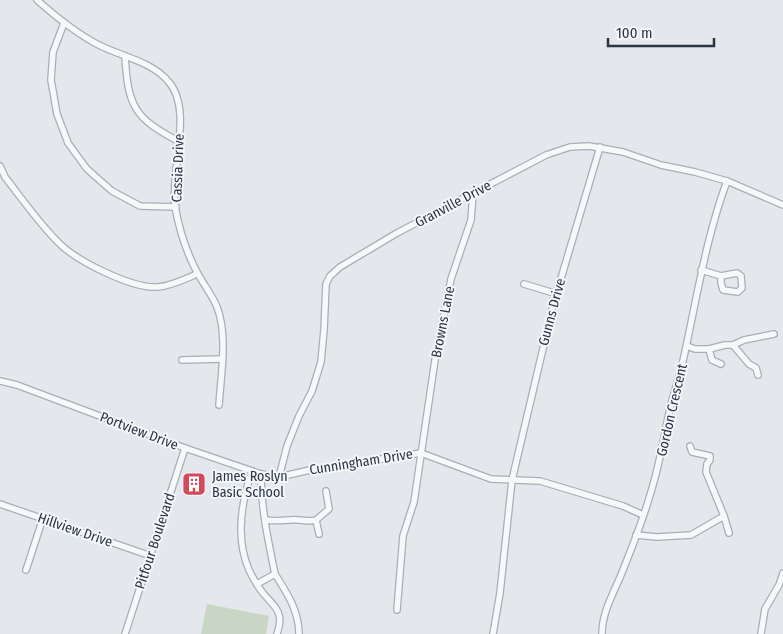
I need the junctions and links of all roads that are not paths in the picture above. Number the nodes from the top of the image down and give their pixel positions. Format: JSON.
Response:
{"nodes":[{"id":1,"x":37,"y":0,"type":"edge"},
{"id":2,"x":64,"y":23,"type":"junction"},
{"id":3,"x":125,"y":56,"type":"junction"},
{"id":4,"x":178,"y":141,"type":"junction"},
{"id":5,"x":600,"y":147,"type":"junction"},
{"id":6,"x":0,"y":166,"type":"edge"},
{"id":7,"x":727,"y":181,"type":"junction"},
{"id":8,"x":473,"y":194,"type":"junction"},
{"id":9,"x":783,"y":205,"type":"edge"},
{"id":10,"x":176,"y":208,"type":"junction"},
{"id":11,"x":701,"y":270,"type":"junction"},
{"id":12,"x":198,"y":274,"type":"junction"},
{"id":13,"x":721,"y":276,"type":"dead end"},
{"id":14,"x":524,"y":284,"type":"dead end"},
{"id":15,"x":556,"y":294,"type":"junction"},
{"id":16,"x":774,"y":334,"type":"dead end"},
{"id":17,"x":733,"y":345,"type":"junction"},
{"id":18,"x":687,"y":346,"type":"junction"},
{"id":19,"x":710,"y":349,"type":"junction"},
{"id":20,"x":222,"y":359,"type":"junction"},
{"id":21,"x":182,"y":360,"type":"dead end"},
{"id":22,"x":721,"y":364,"type":"dead end"},
{"id":23,"x":758,"y":375,"type":"dead end"},
{"id":24,"x":0,"y":381,"type":"edge"},
{"id":25,"x":219,"y":404,"type":"dead end"},
{"id":26,"x":690,"y":446,"type":"dead end"},
{"id":27,"x":185,"y":448,"type":"junction"},
{"id":28,"x":421,"y":452,"type":"junction"},
{"id":29,"x":252,"y":471,"type":"junction"},
{"id":30,"x":261,"y":474,"type":"junction"},
{"id":31,"x":280,"y":477,"type":"junction"},
{"id":32,"x":512,"y":480,"type":"junction"},
{"id":33,"x":326,"y":491,"type":"dead end"},
{"id":34,"x":0,"y":504,"type":"edge"},
{"id":35,"x":643,"y":515,"type":"junction"},
{"id":36,"x":724,"y":516,"type":"junction"},
{"id":37,"x":43,"y":518,"type":"junction"},
{"id":38,"x":266,"y":520,"type":"junction"},
{"id":39,"x":316,"y":520,"type":"junction"},
{"id":40,"x":729,"y":533,"type":"dead end"},
{"id":41,"x":319,"y":534,"type":"dead end"},
{"id":42,"x":636,"y":535,"type":"junction"},
{"id":43,"x":151,"y":556,"type":"junction"},
{"id":44,"x":26,"y":570,"type":"dead end"},
{"id":45,"x":783,"y":573,"type":"edge"},
{"id":46,"x":276,"y":574,"type":"junction"},
{"id":47,"x":257,"y":584,"type":"junction"},
{"id":48,"x":775,"y":591,"type":"junction"},
{"id":49,"x":783,"y":594,"type":"edge"},
{"id":50,"x":397,"y":610,"type":"dead end"},
{"id":51,"x":125,"y":634,"type":"edge"},
{"id":52,"x":277,"y":634,"type":"edge"},
{"id":53,"x":300,"y":634,"type":"edge"},
{"id":54,"x":493,"y":634,"type":"edge"},
{"id":55,"x":602,"y":634,"type":"edge"},
{"id":56,"x":761,"y":634,"type":"edge"}],
"edges":[{"from":1,"to":2,"type":"street","name":"Cassia Drive"},
{"from":2,"to":3,"type":"street","name":"Cassia Drive"},
{"from":2,"to":10,"type":"street"},
{"from":3,"to":4,"type":"street"},
{"from":3,"to":4,"type":"street","name":"Cassia Drive"},
{"from":4,"to":10,"type":"street","name":"Cassia Drive"},
{"from":5,"to":7,"type":"street","name":"Granville Drive"},
{"from":5,"to":8,"type":"street","name":"Granville Drive"},
{"from":5,"to":15,"type":"street","name":"Gunns Drive"},
{"from":6,"to":12,"type":"street"},
{"from":7,"to":9,"type":"street","name":"Granville Drive"},
{"from":7,"to":11,"type":"street","name":"Gordon Crescent"},
{"from":8,"to":28,"type":"street","name":"Browns Lane"},
{"from":8,"to":31,"type":"street","name":"Granville Drive"},
{"from":10,"to":12,"type":"street","name":"Cassia Drive"},
{"from":11,"to":13,"type":"street"},
{"from":11,"to":18,"type":"street","name":"Gordon Crescent"},
{"from":12,"to":20,"type":"street","name":"Cassia Drive"},
{"from":14,"to":15,"type":"street"},
{"from":15,"to":32,"type":"street","name":"Gunns Drive"},
{"from":16,"to":17,"type":"street"},
{"from":17,"to":19,"type":"street"},
{"from":17,"to":23,"type":"street"},
{"from":18,"to":19,"type":"street"},
{"from":18,"to":35,"type":"street","name":"Gordon Crescent"},
{"from":19,"to":22,"type":"street"},
{"from":20,"to":21,"type":"street"},
{"from":20,"to":25,"type":"street","name":"Cassia Drive"},
{"from":24,"to":27,"type":"street","name":"Portview Drive"},
{"from":26,"to":36,"type":"street"},
{"from":27,"to":29,"type":"street","name":"Portview Drive"},
{"from":27,"to":43,"type":"street","name":"Pitfour Boulevard"},
{"from":28,"to":31,"type":"street","name":"Cunningham Drive"},
{"from":28,"to":32,"type":"street","name":"Cunningham Drive"},
{"from":28,"to":50,"type":"street","name":"Browns Lane"},
{"from":29,"to":30,"type":"street","name":"Portview Drive"},
{"from":29,"to":47,"type":"street"},
{"from":30,"to":31,"type":"street","name":"Portview Drive"},
{"from":30,"to":38,"type":"street"},
{"from":32,"to":35,"type":"street","name":"Cunningham Drive"},
{"from":32,"to":54,"type":"street","name":"Gunns Drive"},
{"from":33,"to":39,"type":"street"},
{"from":34,"to":37,"type":"street","name":"Hillview Drive"},
{"from":35,"to":42,"type":"street","name":"Gordon Crescent"},
{"from":36,"to":40,"type":"street"},
{"from":36,"to":42,"type":"street"},
{"from":37,"to":43,"type":"street","name":"Hillview Drive"},
{"from":37,"to":44,"type":"street"},
{"from":38,"to":39,"type":"street"},
{"from":38,"to":46,"type":"street"},
{"from":39,"to":41,"type":"street"},
{"from":42,"to":55,"type":"street","name":"Gordon Crescent"},
{"from":43,"to":51,"type":"street","name":"Pitfour Boulevard"},
{"from":45,"to":48,"type":"street"},
{"from":46,"to":47,"type":"street"},
{"from":46,"to":53,"type":"street"},
{"from":47,"to":52,"type":"street"},
{"from":48,"to":49,"type":"street"},
{"from":48,"to":56,"type":"street"}]}
